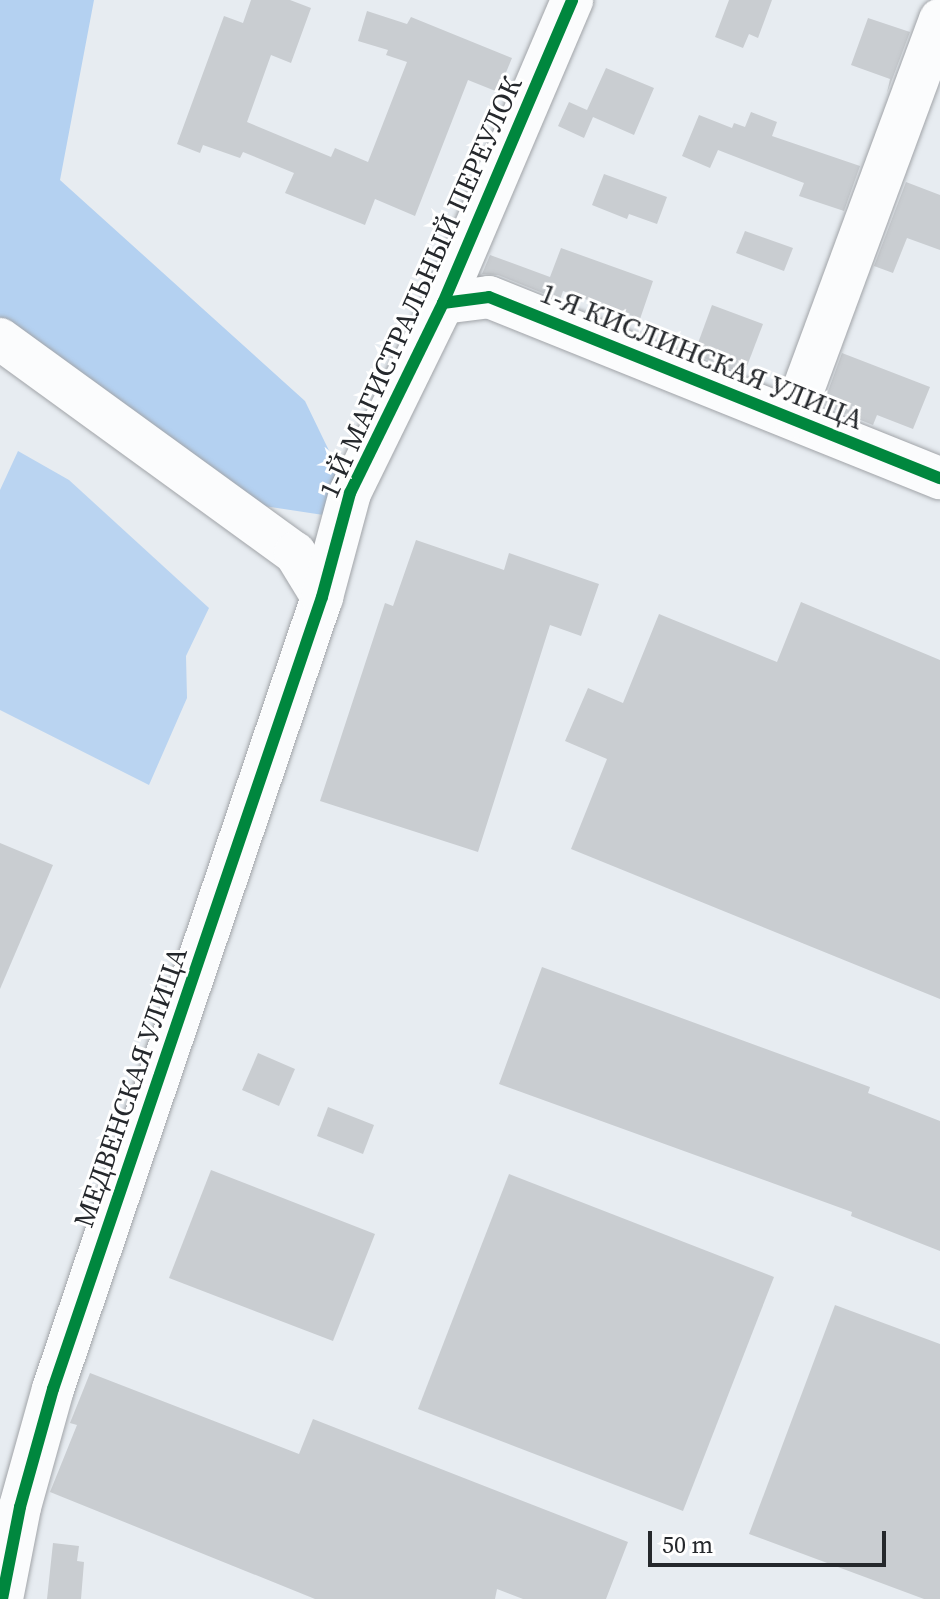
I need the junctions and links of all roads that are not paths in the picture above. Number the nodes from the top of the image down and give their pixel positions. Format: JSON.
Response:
{"nodes":[{"id":1,"x":572,"y":0,"type":"edge"},
{"id":2,"x":940,"y":19,"type":"edge"},
{"id":3,"x":443,"y":303,"type":"junction"},
{"id":4,"x":0,"y":339,"type":"edge"},
{"id":5,"x":793,"y":417,"type":"junction"},
{"id":6,"x":940,"y":478,"type":"edge"},
{"id":7,"x":322,"y":597,"type":"junction"},
{"id":8,"x":2,"y":1599,"type":"edge"}],
"edges":[{"from":1,"to":3,"type":"street","name":"1-Й МАГИСТРАЛЬНЫЙ ПЕРЕУЛОК"},
{"from":2,"to":5,"type":"street"},
{"from":3,"to":5,"type":"street","name":"1-Я КИСЛИНСКАЯ УЛИЦА"},
{"from":3,"to":7,"type":"street","name":"1-Й МАГИСТРАЛЬНЫЙ ПЕРЕУЛОК"},
{"from":4,"to":7,"type":"street"},
{"from":5,"to":6,"type":"street","name":"1-Я КИСЛИНСКАЯ УЛИЦА"},
{"from":7,"to":8,"type":"street","name":"МЕДВЕНСКАЯ УЛИЦА"}]}
